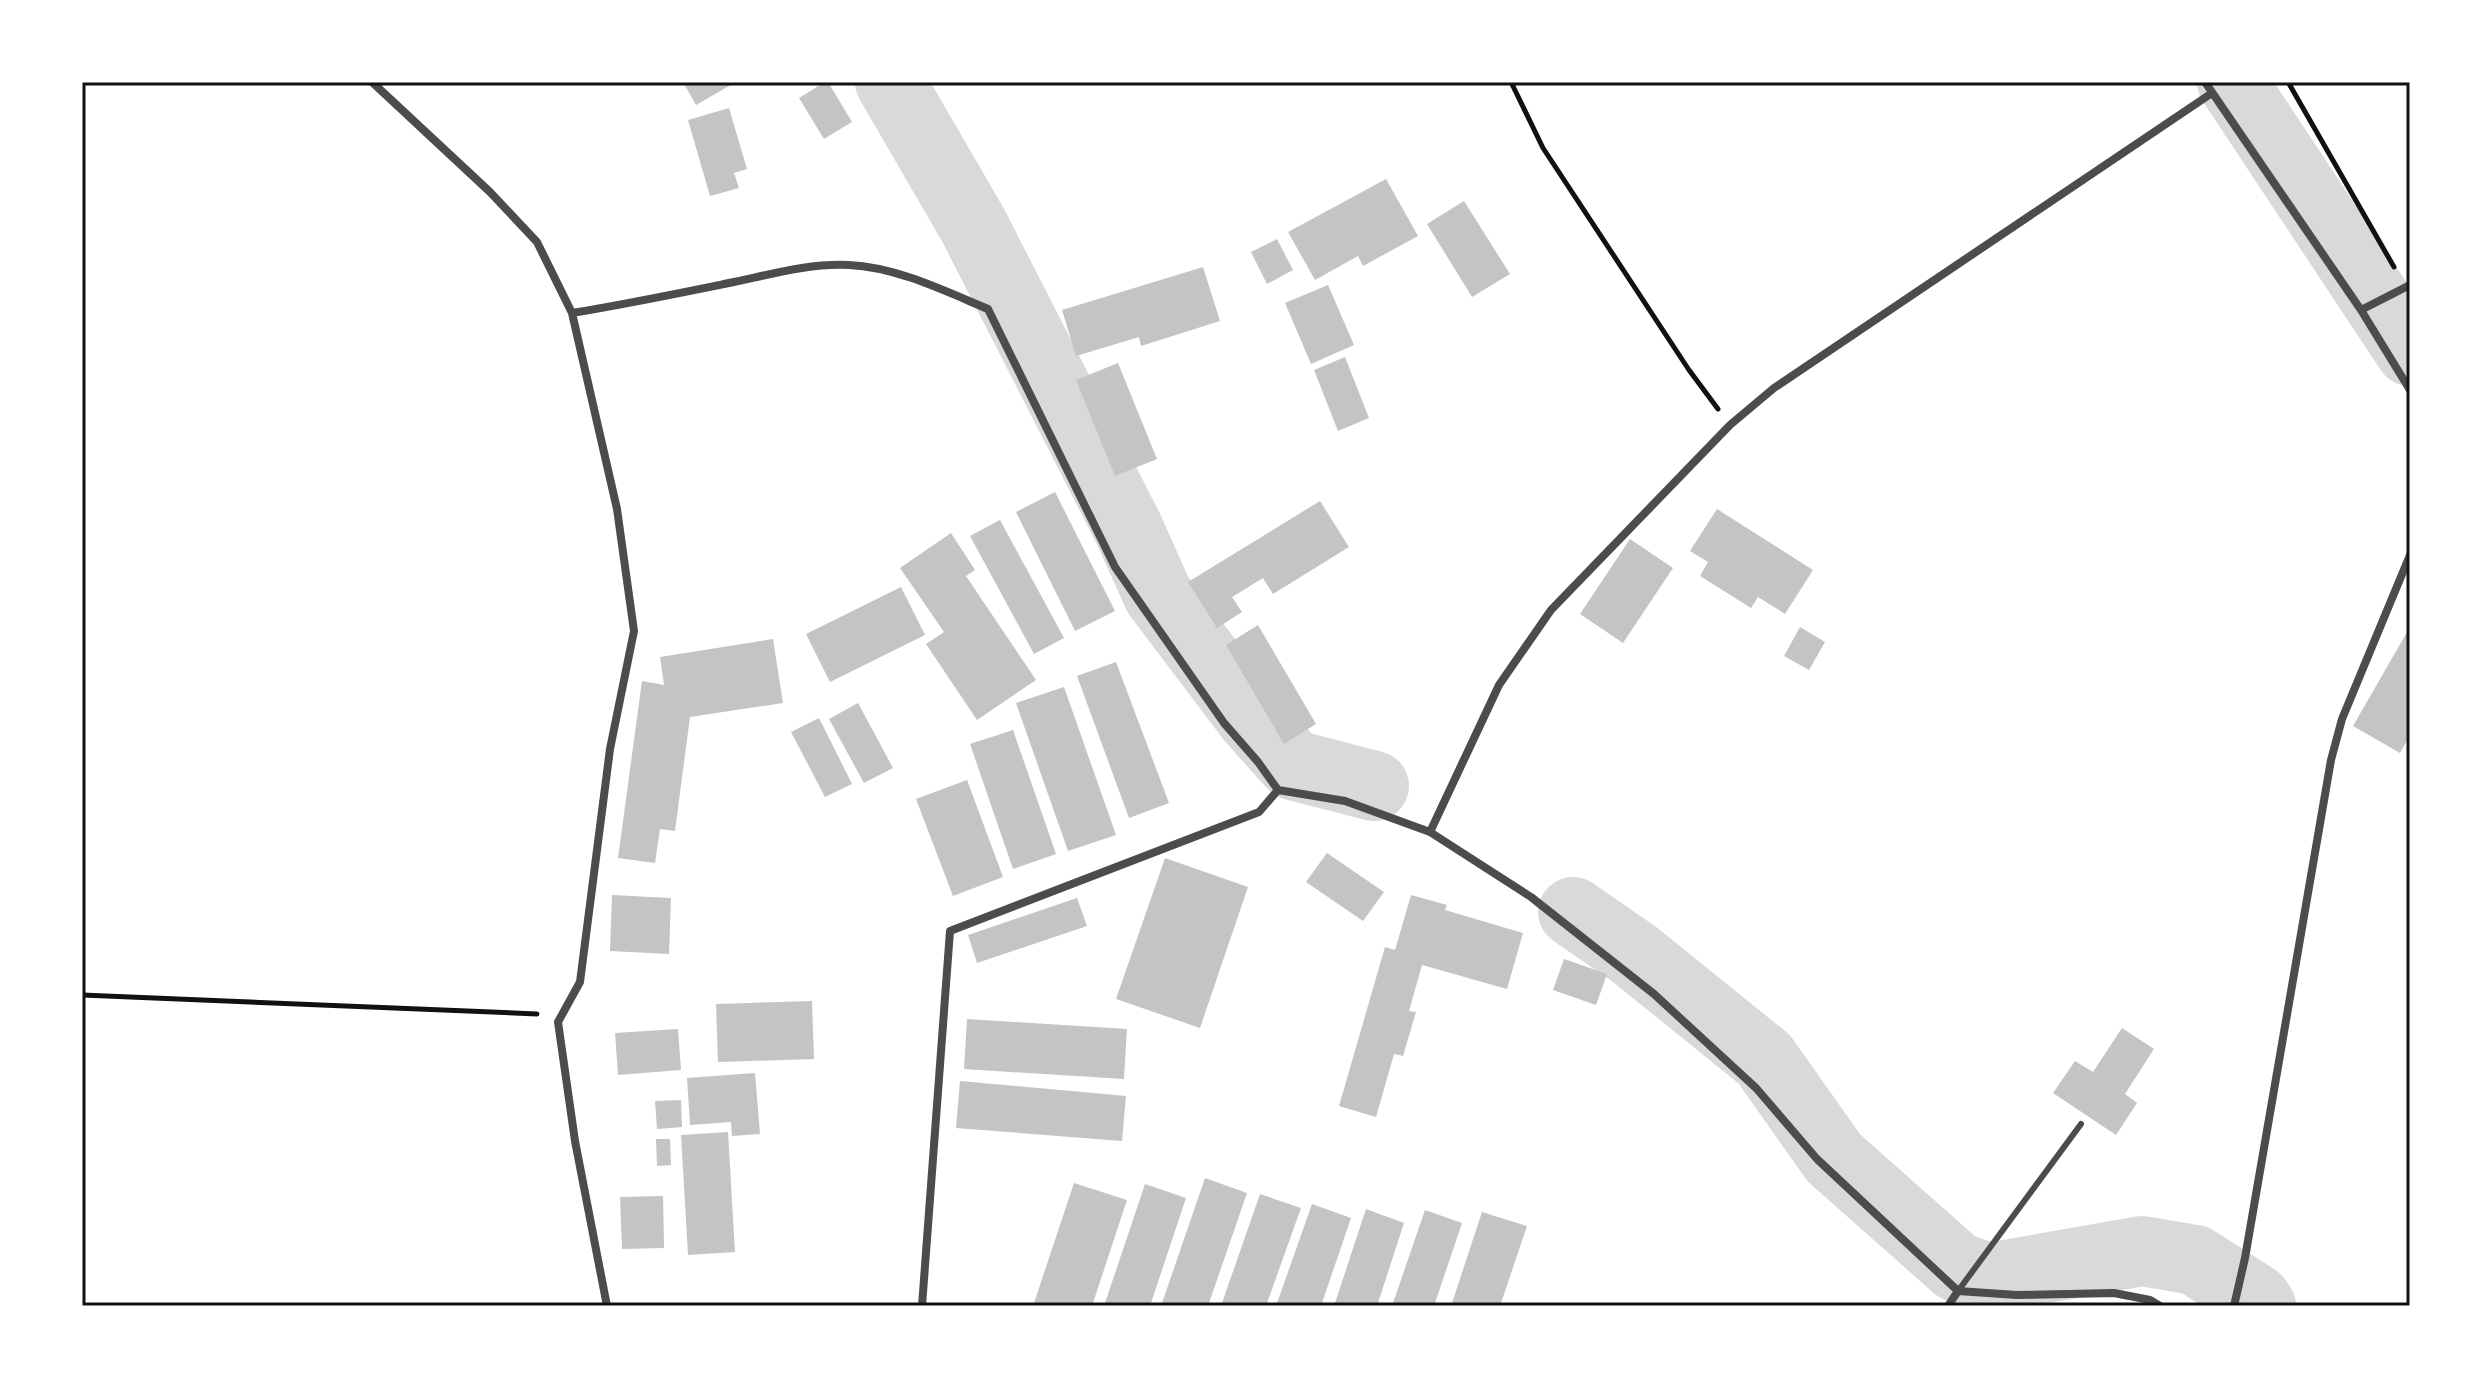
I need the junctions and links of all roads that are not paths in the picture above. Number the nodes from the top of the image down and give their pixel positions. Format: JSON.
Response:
{"nodes":[{"id":1,"x":372,"y":82,"type":"edge"},
{"id":2,"x":2205,"y":82,"type":"edge"},
{"id":3,"x":2212,"y":93,"type":"junction"},
{"id":4,"x":2407,"y":285,"type":"edge"},
{"id":5,"x":2361,"y":310,"type":"junction"},
{"id":6,"x":572,"y":313,"type":"junction"},
{"id":7,"x":2410,"y":390,"type":"edge"},
{"id":8,"x":2410,"y":555,"type":"edge"},
{"id":9,"x":1278,"y":790,"type":"junction"},
{"id":10,"x":1430,"y":832,"type":"junction"},
{"id":11,"x":2081,"y":1124,"type":"dead end"},
{"id":12,"x":1958,"y":1291,"type":"junction"},
{"id":13,"x":607,"y":1306,"type":"edge"},
{"id":14,"x":922,"y":1306,"type":"edge"},
{"id":15,"x":1948,"y":1306,"type":"edge"},
{"id":16,"x":2160,"y":1306,"type":"edge"},
{"id":17,"x":2234,"y":1306,"type":"edge"}],
"edges":[{"from":1,"to":6,"type":"street"},
{"from":2,"to":3,"type":"street"},
{"from":3,"to":5,"type":"street"},
{"from":3,"to":10,"type":"street"},
{"from":4,"to":5,"type":"street"},
{"from":5,"to":7,"type":"street"},
{"from":6,"to":9,"type":"street"},
{"from":6,"to":13,"type":"street"},
{"from":8,"to":17,"type":"street"},
{"from":9,"to":10,"type":"street"},
{"from":9,"to":14,"type":"street"},
{"from":10,"to":12,"type":"street"},
{"from":11,"to":12,"type":"lane"},
{"from":12,"to":15,"type":"street"},
{"from":12,"to":16,"type":"street"}]}
